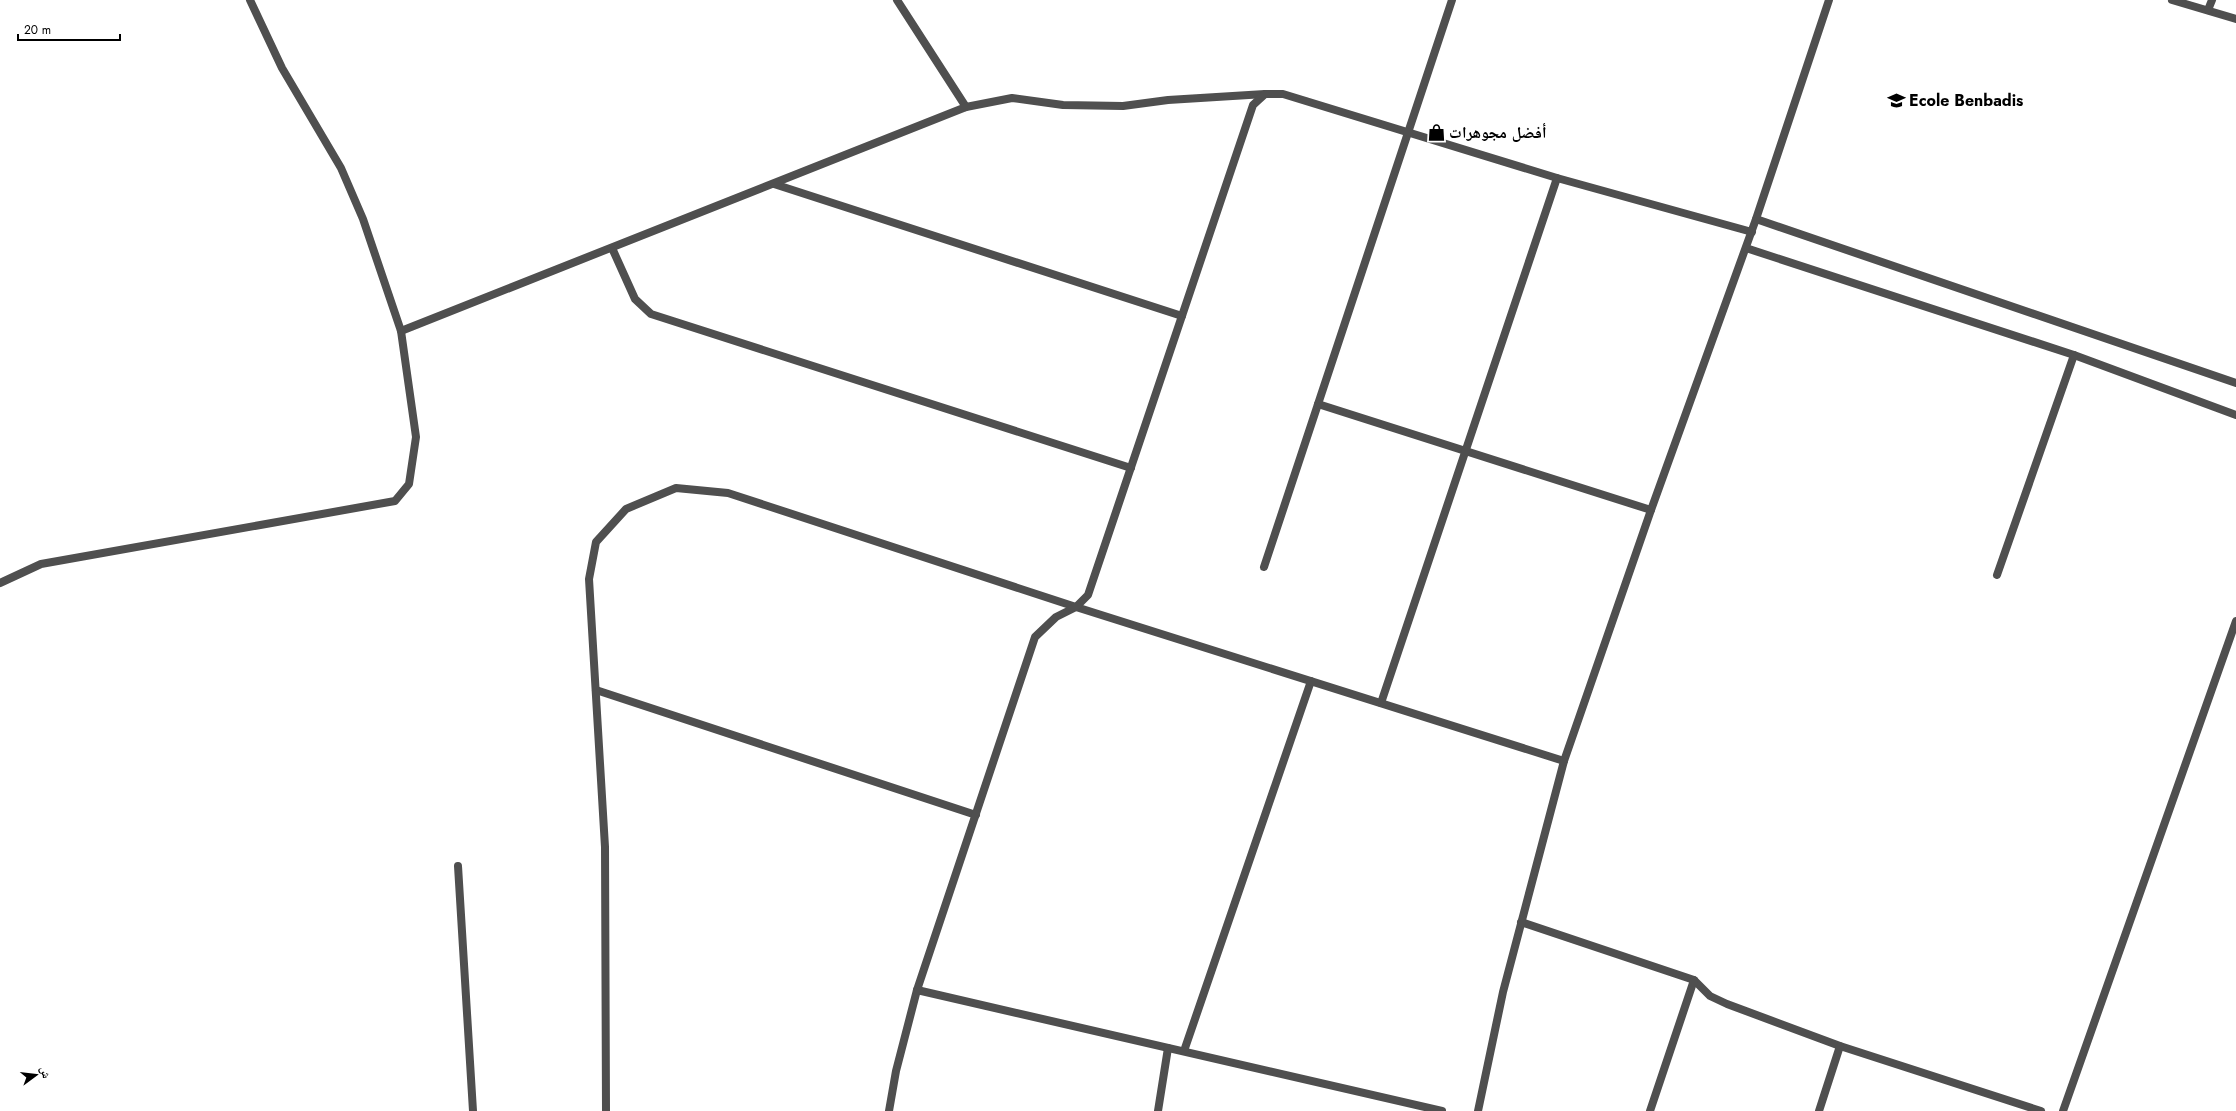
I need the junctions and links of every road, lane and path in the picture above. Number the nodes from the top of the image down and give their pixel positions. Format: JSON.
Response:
{"nodes":[{"id":1,"x":250,"y":0,"type":"edge"},
{"id":2,"x":897,"y":0,"type":"edge"},
{"id":3,"x":1452,"y":0,"type":"edge"},
{"id":4,"x":1830,"y":0,"type":"edge"},
{"id":5,"x":2212,"y":0,"type":"edge"},
{"id":6,"x":2177,"y":1,"type":"edge"},
{"id":7,"x":2208,"y":10,"type":"junction"},
{"id":8,"x":2236,"y":20,"type":"edge"},
{"id":9,"x":1265,"y":94,"type":"junction"},
{"id":10,"x":966,"y":107,"type":"junction"},
{"id":11,"x":1407,"y":132,"type":"junction"},
{"id":12,"x":1557,"y":178,"type":"junction"},
{"id":13,"x":774,"y":184,"type":"junction"},
{"id":14,"x":1756,"y":219,"type":"junction"},
{"id":15,"x":1752,"y":232,"type":"junction"},
{"id":16,"x":612,"y":248,"type":"junction"},
{"id":17,"x":1746,"y":248,"type":"junction"},
{"id":18,"x":1182,"y":316,"type":"junction"},
{"id":19,"x":401,"y":331,"type":"junction"},
{"id":20,"x":2074,"y":355,"type":"junction"},
{"id":21,"x":2236,"y":383,"type":"edge"},
{"id":22,"x":1318,"y":404,"type":"junction"},
{"id":23,"x":2236,"y":415,"type":"edge"},
{"id":24,"x":1465,"y":452,"type":"junction"},
{"id":25,"x":1131,"y":468,"type":"junction"},
{"id":26,"x":1651,"y":510,"type":"junction"},
{"id":27,"x":1264,"y":567,"type":"dead end"},
{"id":28,"x":1997,"y":575,"type":"dead end"},
{"id":29,"x":0,"y":583,"type":"edge"},
{"id":30,"x":1076,"y":607,"type":"junction"},
{"id":31,"x":2236,"y":621,"type":"edge"},
{"id":32,"x":1311,"y":681,"type":"junction"},
{"id":33,"x":596,"y":690,"type":"junction"},
{"id":34,"x":1381,"y":703,"type":"junction"},
{"id":35,"x":1564,"y":761,"type":"junction"},
{"id":36,"x":976,"y":815,"type":"junction"},
{"id":37,"x":458,"y":866,"type":"dead end"},
{"id":38,"x":1521,"y":922,"type":"junction"},
{"id":39,"x":1694,"y":980,"type":"junction"},
{"id":40,"x":917,"y":990,"type":"junction"},
{"id":41,"x":1840,"y":1046,"type":"junction"},
{"id":42,"x":1168,"y":1048,"type":"junction"},
{"id":43,"x":1184,"y":1052,"type":"junction"},
{"id":44,"x":473,"y":1111,"type":"edge"},
{"id":45,"x":606,"y":1111,"type":"edge"},
{"id":46,"x":889,"y":1111,"type":"edge"},
{"id":47,"x":1158,"y":1111,"type":"edge"},
{"id":48,"x":1442,"y":1111,"type":"edge"},
{"id":49,"x":1478,"y":1111,"type":"edge"},
{"id":50,"x":1650,"y":1111,"type":"edge"},
{"id":51,"x":1819,"y":1111,"type":"edge"},
{"id":52,"x":2041,"y":1111,"type":"edge"},
{"id":53,"x":2063,"y":1111,"type":"edge"}],
"edges":[{"from":1,"to":19,"type":"street"},
{"from":2,"to":10,"type":"street"},
{"from":3,"to":11,"type":"street"},
{"from":4,"to":14,"type":"street"},
{"from":5,"to":7,"type":"street"},
{"from":6,"to":7,"type":"street"},
{"from":7,"to":8,"type":"street"},
{"from":9,"to":10,"type":"street"},
{"from":9,"to":11,"type":"street"},
{"from":9,"to":18,"type":"street"},
{"from":10,"to":13,"type":"street"},
{"from":11,"to":12,"type":"street"},
{"from":11,"to":22,"type":"street"},
{"from":12,"to":15,"type":"street"},
{"from":12,"to":24,"type":"street"},
{"from":13,"to":16,"type":"street"},
{"from":13,"to":18,"type":"street"},
{"from":14,"to":15,"type":"street"},
{"from":14,"to":21,"type":"street"},
{"from":15,"to":17,"type":"street"},
{"from":16,"to":19,"type":"street"},
{"from":16,"to":25,"type":"street"},
{"from":17,"to":20,"type":"street"},
{"from":17,"to":26,"type":"street"},
{"from":18,"to":25,"type":"street"},
{"from":19,"to":29,"type":"street"},
{"from":20,"to":23,"type":"street"},
{"from":20,"to":28,"type":"street"},
{"from":22,"to":24,"type":"street"},
{"from":22,"to":27,"type":"street"},
{"from":24,"to":26,"type":"street"},
{"from":24,"to":34,"type":"street"},
{"from":25,"to":30,"type":"street"},
{"from":26,"to":35,"type":"street"},
{"from":30,"to":32,"type":"street"},
{"from":30,"to":33,"type":"street"},
{"from":30,"to":36,"type":"street"},
{"from":31,"to":53,"type":"street"},
{"from":32,"to":34,"type":"street"},
{"from":32,"to":43,"type":"street"},
{"from":33,"to":36,"type":"street"},
{"from":33,"to":45,"type":"street"},
{"from":34,"to":35,"type":"street"},
{"from":35,"to":38,"type":"street"},
{"from":36,"to":40,"type":"street"},
{"from":37,"to":44,"type":"street"},
{"from":38,"to":39,"type":"street"},
{"from":38,"to":49,"type":"street"},
{"from":39,"to":41,"type":"street"},
{"from":39,"to":50,"type":"street"},
{"from":40,"to":42,"type":"street"},
{"from":40,"to":46,"type":"street"},
{"from":41,"to":51,"type":"street"},
{"from":41,"to":52,"type":"street"},
{"from":42,"to":43,"type":"street"},
{"from":42,"to":47,"type":"street"},
{"from":43,"to":48,"type":"street"}]}
